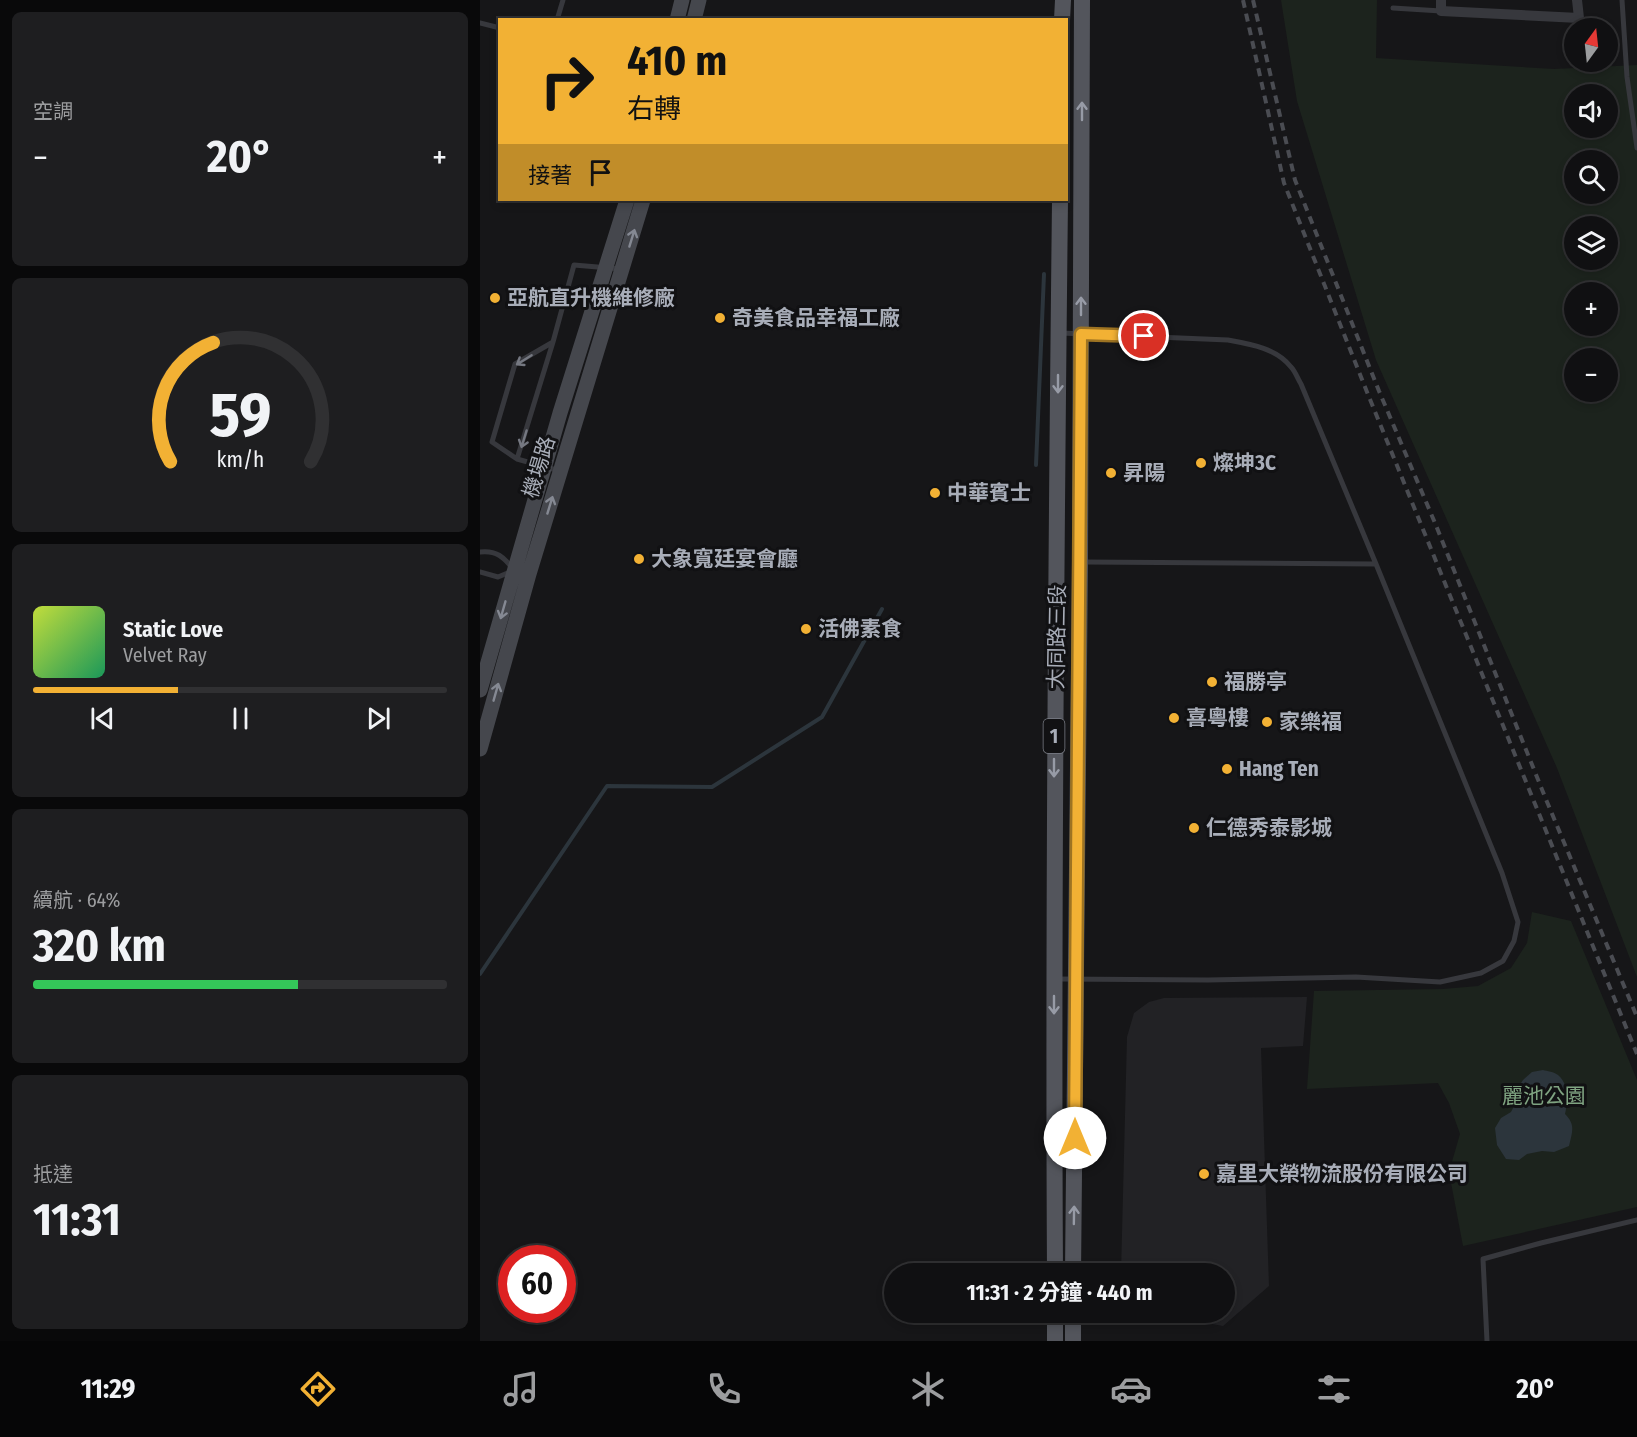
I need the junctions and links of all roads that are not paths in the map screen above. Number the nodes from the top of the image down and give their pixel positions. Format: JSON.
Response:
{"nodes":[{"id":1,"x":563,"y":0,"type":"edge"},
{"id":2,"x":682,"y":0,"type":"edge"},
{"id":3,"x":699,"y":0,"type":"edge"},
{"id":4,"x":1062,"y":0,"type":"edge"},
{"id":5,"x":1082,"y":0,"type":"edge"},
{"id":6,"x":1577,"y":0,"type":"edge"},
{"id":7,"x":1622,"y":0,"type":"edge"},
{"id":8,"x":1441,"y":5,"type":"edge"},
{"id":9,"x":1393,"y":8,"type":"dead end"},
{"id":10,"x":558,"y":18,"type":"edge"},
{"id":11,"x":678,"y":18,"type":"edge"},
{"id":12,"x":694,"y":18,"type":"edge"},
{"id":13,"x":1062,"y":18,"type":"edge"},
{"id":14,"x":1579,"y":18,"type":"edge"},
{"id":15,"x":1564,"y":21,"type":"edge"},
{"id":16,"x":480,"y":23,"type":"edge"},
{"id":17,"x":498,"y":28,"type":"edge"},
{"id":18,"x":1637,"y":147,"type":"edge"},
{"id":19,"x":627,"y":201,"type":"edge"},
{"id":20,"x":643,"y":201,"type":"edge"},
{"id":21,"x":1060,"y":201,"type":"edge"},
{"id":22,"x":606,"y":268,"type":"junction"},
{"id":23,"x":622,"y":269,"type":"junction"},
{"id":24,"x":1058,"y":333,"type":"junction"},
{"id":25,"x":1081,"y":334,"type":"junction"},
{"id":26,"x":553,"y":342,"type":"junction"},
{"id":27,"x":518,"y":459,"type":"junction"},
{"id":28,"x":545,"y":466,"type":"junction"},
{"id":29,"x":560,"y":471,"type":"junction"},
{"id":30,"x":480,"y":552,"type":"edge"},
{"id":31,"x":1080,"y":562,"type":"junction"},
{"id":32,"x":1376,"y":564,"type":"junction"},
{"id":33,"x":480,"y":572,"type":"edge"},
{"id":34,"x":521,"y":572,"type":"junction"},
{"id":35,"x":480,"y":690,"type":"edge"},
{"id":36,"x":480,"y":749,"type":"edge"},
{"id":37,"x":1054,"y":979,"type":"junction"},
{"id":38,"x":1076,"y":980,"type":"junction"},
{"id":39,"x":1637,"y":1220,"type":"edge"},
{"id":40,"x":1055,"y":1263,"type":"edge"},
{"id":41,"x":1073,"y":1263,"type":"edge"},
{"id":42,"x":1055,"y":1323,"type":"edge"},
{"id":43,"x":1073,"y":1323,"type":"edge"},
{"id":44,"x":1055,"y":1341,"type":"edge"},
{"id":45,"x":1072,"y":1341,"type":"edge"},
{"id":46,"x":1487,"y":1341,"type":"edge"}],
"edges":[{"from":1,"to":10,"type":"lane"},
{"from":2,"to":11,"type":"street"},
{"from":3,"to":12,"type":"street"},
{"from":4,"to":13,"type":"main road"},
{"from":25,"to":5,"type":"main road","name":"大同路三段","number":"1","one_way":true},
{"from":6,"to":14,"type":"street"},
{"from":7,"to":18,"type":"lane"},
{"from":8,"to":9,"type":"lane"},
{"from":8,"to":15,"type":"street"},
{"from":16,"to":17,"type":"lane"},
{"from":19,"to":22,"type":"street","name":"機場路"},
{"from":23,"to":20,"type":"street","name":"機場路","one_way":true},
{"from":21,"to":24,"type":"main road","name":"大同路三段","number":"1"},
{"from":22,"to":23,"type":"lane"},
{"from":22,"to":26,"type":"lane"},
{"from":22,"to":28,"type":"street","name":"機場路"},
{"from":23,"to":29,"type":"street","name":"機場路"},
{"from":24,"to":25,"type":"lane"},
{"from":24,"to":37,"type":"main road","name":"大同路三段","number":"1","one_way":true},
{"from":25,"to":31,"type":"main road","name":"大同路三段","number":"1"},
{"from":25,"to":32,"type":"lane"},
{"from":26,"to":27,"type":"lane","one_way":true},
{"from":26,"to":27,"type":"lane","one_way":true},
{"from":27,"to":28,"type":"lane"},
{"from":28,"to":29,"type":"lane"},
{"from":28,"to":34,"type":"street","name":"機場路"},
{"from":34,"to":29,"type":"street","name":"機場路","one_way":true},
{"from":30,"to":34,"type":"lane"},
{"from":31,"to":32,"type":"lane"},
{"from":31,"to":38,"type":"main road","name":"大同路三段","number":"1"},
{"from":32,"to":38,"type":"lane"},
{"from":33,"to":34,"type":"lane"},
{"from":34,"to":35,"type":"street","name":"機場路","one_way":true},
{"from":36,"to":34,"type":"street","name":"機場路","one_way":true},
{"from":37,"to":38,"type":"lane"},
{"from":37,"to":40,"type":"main road","name":"大同路三段","number":"1","one_way":true},
{"from":41,"to":38,"type":"main road","name":"大同路三段","number":"1","one_way":true},
{"from":39,"to":46,"type":"lane"},
{"from":42,"to":44,"type":"main road"},
{"from":43,"to":45,"type":"main road"}]}
